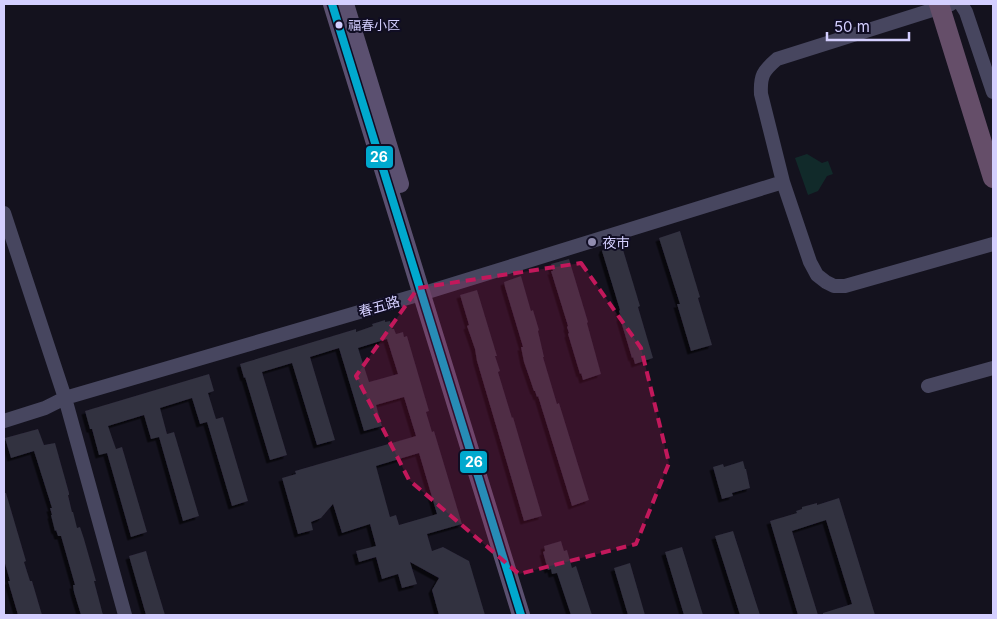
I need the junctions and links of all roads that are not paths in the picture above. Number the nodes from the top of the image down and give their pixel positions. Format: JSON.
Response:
{"nodes":[{"id":1,"x":332,"y":4,"type":"edge"},
{"id":2,"x":345,"y":4,"type":"edge"},
{"id":3,"x":943,"y":5,"type":"edge"},
{"id":4,"x":964,"y":8,"type":"edge"},
{"id":5,"x":993,"y":92,"type":"edge"},
{"id":6,"x":993,"y":178,"type":"edge"},
{"id":7,"x":783,"y":182,"type":"junction"},
{"id":8,"x":4,"y":213,"type":"edge"},
{"id":9,"x":993,"y":244,"type":"edge"},
{"id":10,"x":427,"y":292,"type":"junction"},
{"id":11,"x":993,"y":368,"type":"edge"},
{"id":12,"x":928,"y":386,"type":"dead end"},
{"id":13,"x":65,"y":398,"type":"junction"},
{"id":14,"x":4,"y":420,"type":"edge"},
{"id":15,"x":125,"y":615,"type":"edge"},
{"id":16,"x":520,"y":615,"type":"edge"},
{"id":17,"x":531,"y":615,"type":"edge"}],
"edges":[{"from":1,"to":10,"type":"main road"},
{"from":2,"to":10,"type":"main road"},
{"from":3,"to":6,"type":"highway"},
{"from":3,"to":7,"type":"street"},
{"from":4,"to":5,"type":"street"},
{"from":7,"to":9,"type":"street"},
{"from":7,"to":10,"type":"street","name":"春五路"},
{"from":8,"to":13,"type":"street"},
{"from":10,"to":13,"type":"street","name":"春五路"},
{"from":10,"to":16,"type":"main road"},
{"from":10,"to":17,"type":"main road"},
{"from":11,"to":12,"type":"street"},
{"from":13,"to":14,"type":"street","name":"春五路"},
{"from":13,"to":15,"type":"street"}]}
